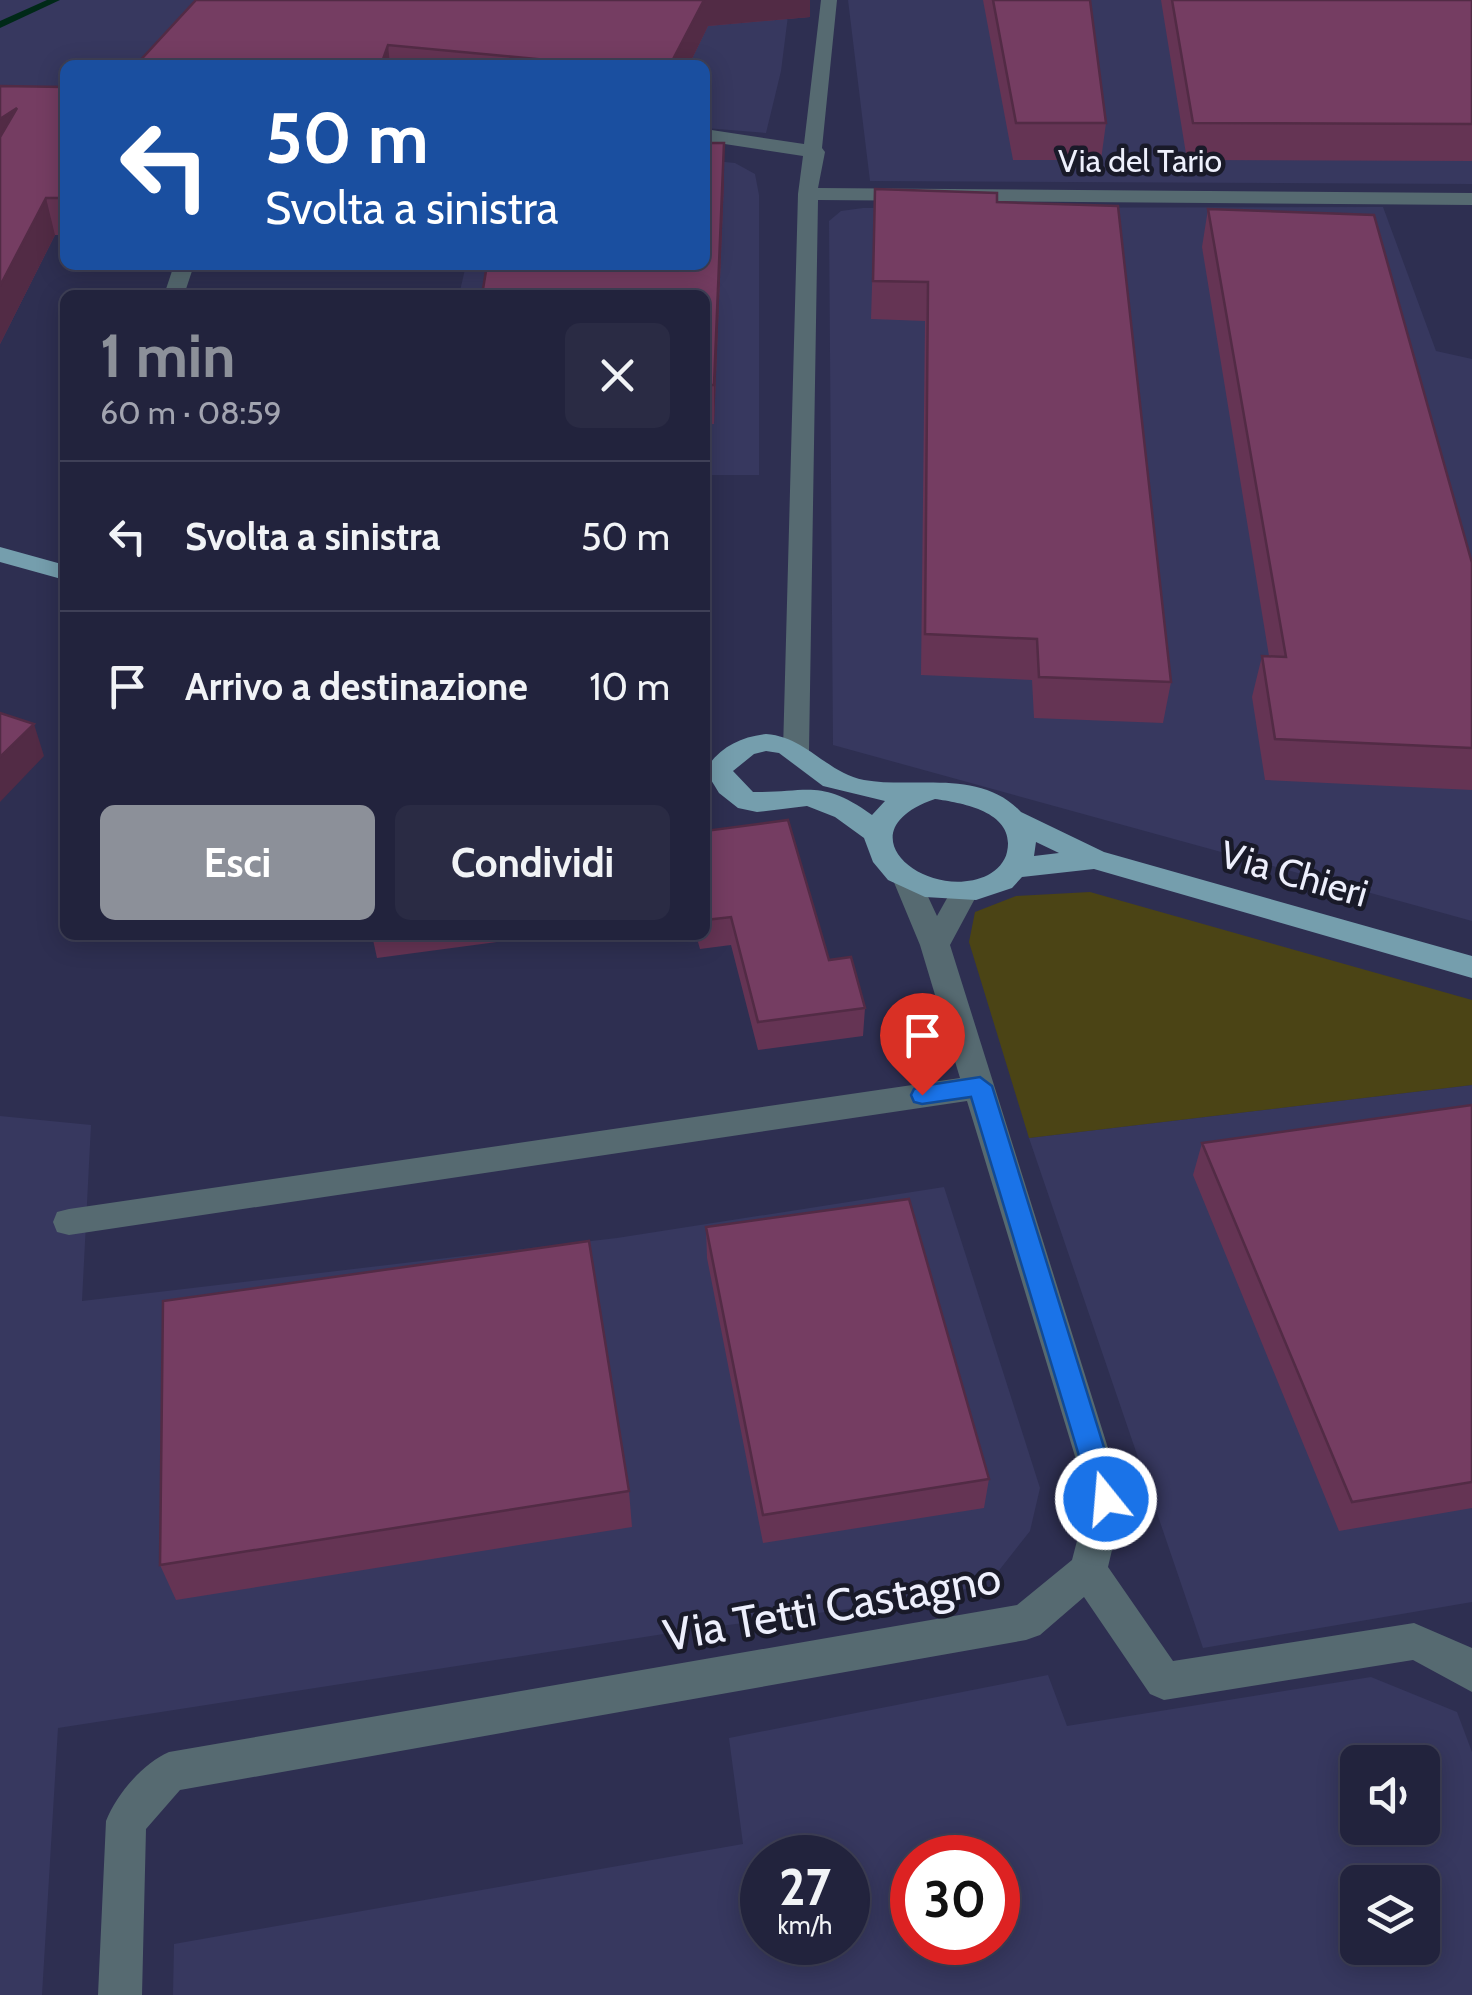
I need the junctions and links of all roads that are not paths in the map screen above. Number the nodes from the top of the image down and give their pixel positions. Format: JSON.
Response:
{"nodes":[{"id":1,"x":830,"y":0,"type":"edge"},
{"id":2,"x":710,"y":136,"type":"edge"},
{"id":3,"x":816,"y":152,"type":"junction"},
{"id":4,"x":808,"y":194,"type":"junction"},
{"id":5,"x":1472,"y":199,"type":"edge"},
{"id":6,"x":0,"y":554,"type":"edge"},
{"id":7,"x":60,"y":571,"type":"edge"},
{"id":8,"x":710,"y":744,"type":"edge"},
{"id":9,"x":773,"y":746,"type":"junction"},
{"id":10,"x":710,"y":777,"type":"edge"},
{"id":11,"x":728,"y":790,"type":"junction"},
{"id":12,"x":913,"y":795,"type":"junction"},
{"id":13,"x":1016,"y":820,"type":"junction"},
{"id":14,"x":877,"y":834,"type":"junction"},
{"id":15,"x":1094,"y":859,"type":"junction"},
{"id":16,"x":1016,"y":868,"type":"junction"},
{"id":17,"x":908,"y":880,"type":"junction"},
{"id":18,"x":965,"y":891,"type":"junction"},
{"id":19,"x":935,"y":945,"type":"junction"},
{"id":20,"x":1472,"y":967,"type":"edge"},
{"id":21,"x":980,"y":1086,"type":"junction"},
{"id":22,"x":69,"y":1222,"type":"dead end"},
{"id":23,"x":1088,"y":1570,"type":"junction"},
{"id":24,"x":1472,"y":1673,"type":"edge"},
{"id":25,"x":120,"y":1995,"type":"edge"}],
"edges":[{"from":1,"to":3,"type":"street"},
{"from":2,"to":3,"type":"street"},
{"from":3,"to":4,"type":"street"},
{"from":4,"to":5,"type":"street","name":"Via del Tario"},
{"from":4,"to":9,"type":"street"},
{"from":6,"to":7,"type":"main road"},
{"from":8,"to":9,"type":"main road"},
{"from":9,"to":11,"type":"main road"},
{"from":9,"to":12,"type":"main road","name":"Via Chieri"},
{"from":10,"to":11,"type":"main road"},
{"from":11,"to":14,"type":"main road"},
{"from":12,"to":13,"type":"main road","name":"Via Chieri"},
{"from":12,"to":14,"type":"main road"},
{"from":13,"to":15,"type":"main road","name":"Via Chieri"},
{"from":13,"to":16,"type":"main road"},
{"from":14,"to":17,"type":"main road"},
{"from":15,"to":16,"type":"main road","name":"Via Chieri"},
{"from":15,"to":20,"type":"main road","name":"Via Chieri"},
{"from":16,"to":18,"type":"main road","name":"Via Chieri"},
{"from":17,"to":18,"type":"main road"},
{"from":17,"to":19,"type":"street"},
{"from":18,"to":19,"type":"street"},
{"from":19,"to":21,"type":"street"},
{"from":21,"to":22,"type":"street"},
{"from":21,"to":23,"type":"street"},
{"from":23,"to":24,"type":"street"},
{"from":23,"to":25,"type":"street","name":"Via Tetti Castagno"}]}
